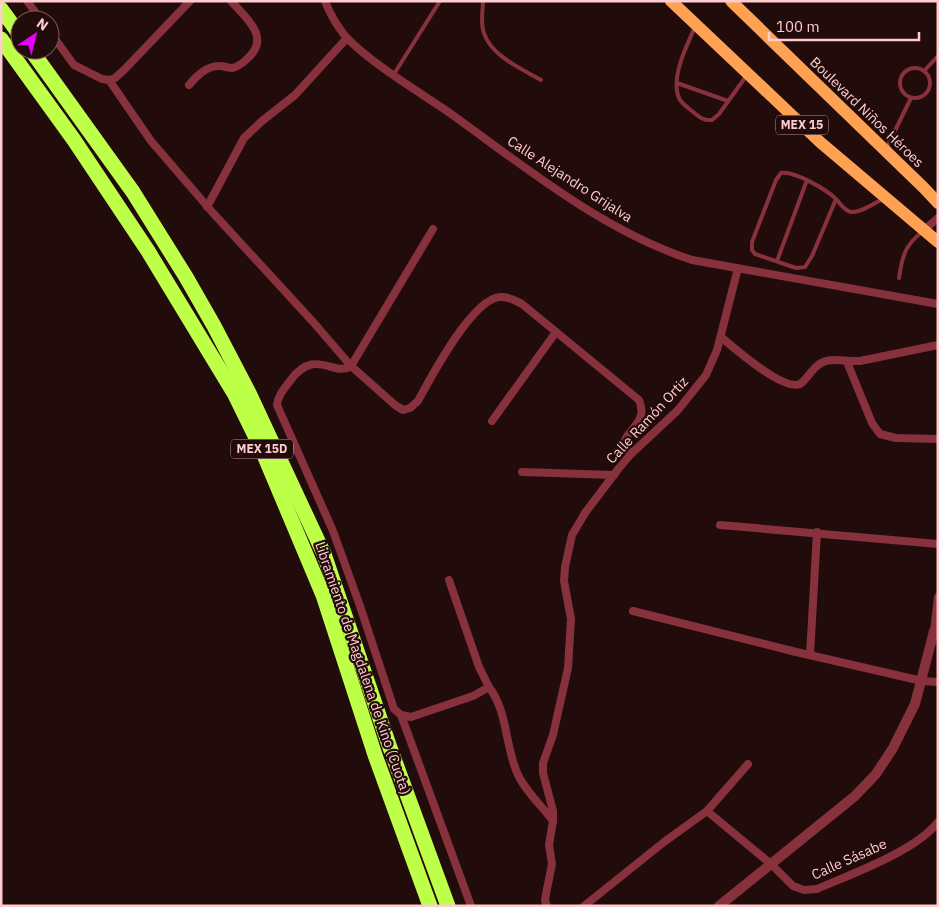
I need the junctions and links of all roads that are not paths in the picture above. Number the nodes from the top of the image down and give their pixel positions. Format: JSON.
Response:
{"nodes":[{"id":1,"x":190,"y":1,"type":"edge"},
{"id":2,"x":231,"y":1,"type":"edge"},
{"id":3,"x":325,"y":1,"type":"edge"},
{"id":4,"x":440,"y":1,"type":"edge"},
{"id":5,"x":484,"y":1,"type":"edge"},
{"id":6,"x":671,"y":1,"type":"edge"},
{"id":7,"x":731,"y":1,"type":"edge"},
{"id":8,"x":1,"y":9,"type":"edge"},
{"id":9,"x":10,"y":21,"type":"edge"},
{"id":10,"x":696,"y":25,"type":"junction"},
{"id":11,"x":347,"y":38,"type":"junction"},
{"id":12,"x":1,"y":39,"type":"edge"},
{"id":13,"x":60,"y":46,"type":"edge"},
{"id":14,"x":938,"y":56,"type":"edge"},
{"id":15,"x":38,"y":60,"type":"edge"},
{"id":16,"x":924,"y":70,"type":"junction"},
{"id":17,"x":394,"y":74,"type":"junction"},
{"id":18,"x":748,"y":74,"type":"junction"},
{"id":19,"x":109,"y":80,"type":"junction"},
{"id":20,"x":541,"y":80,"type":"dead end"},
{"id":21,"x":677,"y":83,"type":"junction"},
{"id":22,"x":188,"y":85,"type":"dead end"},
{"id":23,"x":911,"y":98,"type":"junction"},
{"id":24,"x":728,"y":101,"type":"junction"},
{"id":25,"x":885,"y":151,"type":"junction"},
{"id":26,"x":807,"y":180,"type":"junction"},
{"id":27,"x":938,"y":187,"type":"edge"},
{"id":28,"x":924,"y":188,"type":"junction"},
{"id":29,"x":885,"y":197,"type":"junction"},
{"id":30,"x":836,"y":198,"type":"junction"},
{"id":31,"x":938,"y":203,"type":"edge"},
{"id":32,"x":207,"y":207,"type":"junction"},
{"id":33,"x":938,"y":218,"type":"edge"},
{"id":34,"x":433,"y":230,"type":"dead end"},
{"id":35,"x":924,"y":230,"type":"junction"},
{"id":36,"x":938,"y":242,"type":"edge"},
{"id":37,"x":777,"y":261,"type":"junction"},
{"id":38,"x":738,"y":268,"type":"junction"},
{"id":39,"x":900,"y":278,"type":"dead end"},
{"id":40,"x":938,"y":304,"type":"edge"},
{"id":41,"x":556,"y":332,"type":"junction"},
{"id":42,"x":721,"y":337,"type":"junction"},
{"id":43,"x":938,"y":345,"type":"edge"},
{"id":44,"x":847,"y":362,"type":"junction"},
{"id":45,"x":351,"y":366,"type":"junction"},
{"id":46,"x":492,"y":422,"type":"dead end"},
{"id":47,"x":938,"y":438,"type":"edge"},
{"id":48,"x":631,"y":454,"type":"junction"},
{"id":49,"x":522,"y":472,"type":"dead end"},
{"id":50,"x":614,"y":475,"type":"junction"},
{"id":51,"x":720,"y":524,"type":"dead end"},
{"id":52,"x":817,"y":532,"type":"junction"},
{"id":53,"x":938,"y":544,"type":"edge"},
{"id":54,"x":449,"y":580,"type":"dead end"},
{"id":55,"x":938,"y":597,"type":"edge"},
{"id":56,"x":633,"y":611,"type":"dead end"},
{"id":57,"x":936,"y":631,"type":"edge"},
{"id":58,"x":810,"y":655,"type":"junction"},
{"id":59,"x":922,"y":681,"type":"junction"},
{"id":60,"x":938,"y":682,"type":"edge"},
{"id":61,"x":489,"y":687,"type":"junction"},
{"id":62,"x":401,"y":715,"type":"junction"},
{"id":63,"x":748,"y":764,"type":"dead end"},
{"id":64,"x":707,"y":811,"type":"junction"},
{"id":65,"x":553,"y":821,"type":"junction"},
{"id":66,"x":938,"y":822,"type":"edge"},
{"id":67,"x":770,"y":864,"type":"junction"},
{"id":68,"x":430,"y":906,"type":"edge"},
{"id":69,"x":448,"y":906,"type":"edge"},
{"id":70,"x":471,"y":906,"type":"edge"},
{"id":71,"x":547,"y":906,"type":"edge"},
{"id":72,"x":584,"y":906,"type":"edge"},
{"id":73,"x":719,"y":906,"type":"edge"}],
"edges":[{"from":1,"to":19,"type":"street"},
{"from":2,"to":22,"type":"street"},
{"from":3,"to":11,"type":"street","name":"Calle Alejandro Grijalva"},
{"from":4,"to":17,"type":"lane"},
{"from":5,"to":20,"type":"lane"},
{"from":6,"to":10,"type":"main road","number":"MEX 15"},
{"from":7,"to":25,"type":"main road","name":"Boulevard Niños Héroes","number":"MEX 15"},
{"from":8,"to":9,"type":"highway"},
{"from":10,"to":18,"type":"main road","number":"MEX 15"},
{"from":10,"to":21,"type":"lane"},
{"from":11,"to":17,"type":"street","name":"Calle Alejandro Grijalva"},
{"from":11,"to":32,"type":"street"},
{"from":12,"to":68,"type":"highway","name":"Libramiento de Magdalena de Kino (Cuota)","number":"MEX 15D"},
{"from":13,"to":19,"type":"street"},
{"from":14,"to":16,"type":"lane"},
{"from":15,"to":69,"type":"highway","name":"Libramiento de Magdalena de Kino (Cuota)","number":"MEX 15D"},
{"from":16,"to":23,"type":"lane"},
{"from":16,"to":23,"type":"lane"},
{"from":17,"to":38,"type":"street","name":"Calle Alejandro Grijalva"},
{"from":18,"to":24,"type":"lane"},
{"from":18,"to":29,"type":"main road","number":"MEX 15"},
{"from":19,"to":32,"type":"street"},
{"from":21,"to":24,"type":"lane"},
{"from":21,"to":24,"type":"lane"},
{"from":23,"to":25,"type":"lane"},
{"from":25,"to":28,"type":"main road","name":"Boulevard Niños Héroes","number":"MEX 15"},
{"from":26,"to":30,"type":"lane"},
{"from":26,"to":37,"type":"lane"},
{"from":26,"to":37,"type":"lane"},
{"from":27,"to":28,"type":"main road"},
{"from":28,"to":31,"type":"main road","name":"Boulevard Niños Héroes","number":"MEX 15"},
{"from":29,"to":30,"type":"lane"},
{"from":29,"to":35,"type":"main road","number":"MEX 15"},
{"from":30,"to":37,"type":"lane"},
{"from":32,"to":45,"type":"street"},
{"from":33,"to":35,"type":"street"},
{"from":34,"to":45,"type":"street"},
{"from":35,"to":36,"type":"main road","number":"MEX 15"},
{"from":35,"to":39,"type":"lane"},
{"from":38,"to":40,"type":"street","name":"Calle Alejandro Grijalva"},
{"from":38,"to":42,"type":"street","name":"Calle Ramón Ortiz"},
{"from":41,"to":45,"type":"street"},
{"from":41,"to":46,"type":"street"},
{"from":41,"to":48,"type":"street"},
{"from":42,"to":44,"type":"street"},
{"from":42,"to":48,"type":"street","name":"Calle Ramón Ortiz"},
{"from":43,"to":44,"type":"street"},
{"from":44,"to":47,"type":"street"},
{"from":45,"to":62,"type":"street"},
{"from":48,"to":50,"type":"street","name":"Calle Ramón Ortiz"},
{"from":49,"to":50,"type":"street","name":"Calle Ramón Ortiz"},
{"from":50,"to":65,"type":"street"},
{"from":51,"to":52,"type":"street"},
{"from":52,"to":53,"type":"street"},
{"from":52,"to":58,"type":"street"},
{"from":54,"to":61,"type":"street"},
{"from":55,"to":57,"type":"street"},
{"from":56,"to":58,"type":"street"},
{"from":57,"to":59,"type":"street"},
{"from":58,"to":59,"type":"street"},
{"from":59,"to":60,"type":"street"},
{"from":59,"to":67,"type":"street"},
{"from":61,"to":62,"type":"street"},
{"from":61,"to":65,"type":"street"},
{"from":62,"to":70,"type":"street"},
{"from":63,"to":64,"type":"street"},
{"from":64,"to":67,"type":"street","name":"Calle Sásabe"},
{"from":64,"to":72,"type":"street"},
{"from":65,"to":71,"type":"street"},
{"from":66,"to":67,"type":"street","name":"Calle Sásabe"},
{"from":67,"to":73,"type":"street"}]}
